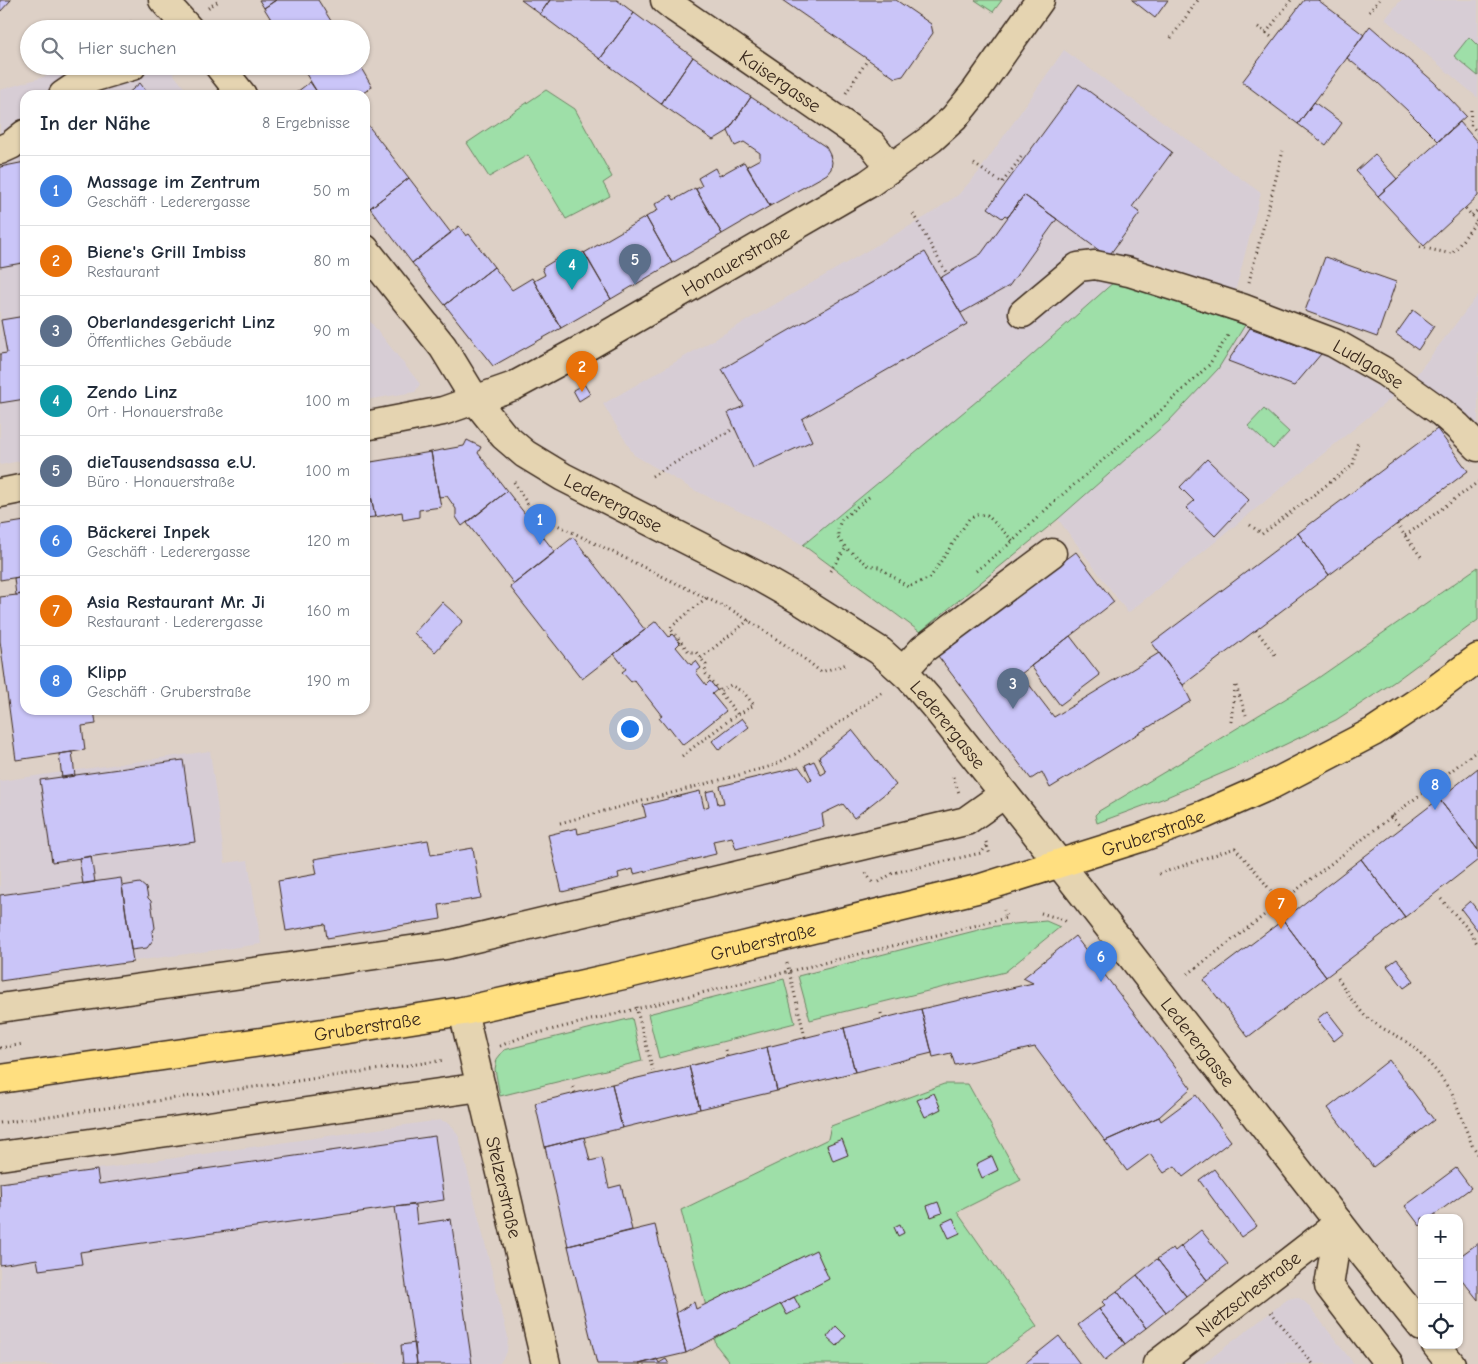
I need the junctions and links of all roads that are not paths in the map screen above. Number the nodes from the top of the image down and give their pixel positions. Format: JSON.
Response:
{"nodes":[{"id":1,"x":163,"y":0,"type":"edge"},
{"id":2,"x":665,"y":0,"type":"edge"},
{"id":3,"x":1040,"y":0,"type":"edge"},
{"id":4,"x":181,"y":20,"type":"edge"},
{"id":5,"x":102,"y":75,"type":"edge"},
{"id":6,"x":226,"y":75,"type":"edge"},
{"id":7,"x":70,"y":90,"type":"edge"},
{"id":8,"x":238,"y":90,"type":"edge"},
{"id":9,"x":20,"y":138,"type":"edge"},
{"id":10,"x":0,"y":150,"type":"edge"},
{"id":11,"x":890,"y":168,"type":"junction"},
{"id":12,"x":370,"y":255,"type":"edge"},
{"id":13,"x":1023,"y":313,"type":"dead end"},
{"id":14,"x":476,"y":401,"type":"junction"},
{"id":15,"x":370,"y":425,"type":"edge"},
{"id":16,"x":1478,"y":447,"type":"edge"},
{"id":17,"x":20,"y":489,"type":"edge"},
{"id":18,"x":0,"y":493,"type":"edge"},
{"id":19,"x":1052,"y":553,"type":"dead end"},
{"id":20,"x":1478,"y":658,"type":"edge"},
{"id":21,"x":895,"y":680,"type":"junction"},
{"id":22,"x":1004,"y":794,"type":"junction"},
{"id":23,"x":1060,"y":864,"type":"junction"},
{"id":24,"x":0,"y":1008,"type":"edge"},
{"id":25,"x":464,"y":1012,"type":"junction"},
{"id":26,"x":0,"y":1079,"type":"edge"},
{"id":27,"x":481,"y":1087,"type":"junction"},
{"id":28,"x":0,"y":1156,"type":"edge"},
{"id":29,"x":1339,"y":1223,"type":"junction"},
{"id":30,"x":1418,"y":1322,"type":"edge"},
{"id":31,"x":1439,"y":1349,"type":"edge"},
{"id":32,"x":546,"y":1364,"type":"edge"},
{"id":33,"x":1157,"y":1364,"type":"edge"},
{"id":34,"x":1389,"y":1364,"type":"edge"},
{"id":35,"x":1451,"y":1364,"type":"edge"}],
"edges":[{"from":1,"to":4,"type":"street"},
{"from":2,"to":11,"type":"street","name":"Kaisergasse"},
{"from":3,"to":11,"type":"street","name":"Honauerstraße"},
{"from":5,"to":7,"type":"street"},
{"from":6,"to":8,"type":"street"},
{"from":9,"to":10,"type":"street"},
{"from":11,"to":14,"type":"street","name":"Honauerstraße"},
{"from":12,"to":14,"type":"street","name":"Lederergasse"},
{"from":13,"to":16,"type":"street","name":"Ludlgasse"},
{"from":14,"to":15,"type":"street","name":"Honauerstraße"},
{"from":14,"to":21,"type":"street","name":"Lederergasse"},
{"from":17,"to":18,"type":"street"},
{"from":19,"to":21,"type":"street"},
{"from":20,"to":23,"type":"main road","name":"Gruberstraße"},
{"from":21,"to":22,"type":"street","name":"Lederergasse"},
{"from":22,"to":23,"type":"street","name":"Lederergasse"},
{"from":22,"to":24,"type":"street"},
{"from":23,"to":25,"type":"main road","name":"Gruberstraße"},
{"from":23,"to":29,"type":"street","name":"Lederergasse"},
{"from":25,"to":26,"type":"main road","name":"Gruberstraße"},
{"from":25,"to":27,"type":"street","name":"Stelzerstraße"},
{"from":27,"to":28,"type":"street"},
{"from":27,"to":32,"type":"street","name":"Stelzerstraße"},
{"from":29,"to":30,"type":"street","name":"Lederergasse"},
{"from":29,"to":33,"type":"street","name":"Nietzschestraße"},
{"from":29,"to":34,"type":"street"},
{"from":31,"to":35,"type":"street"}]}
